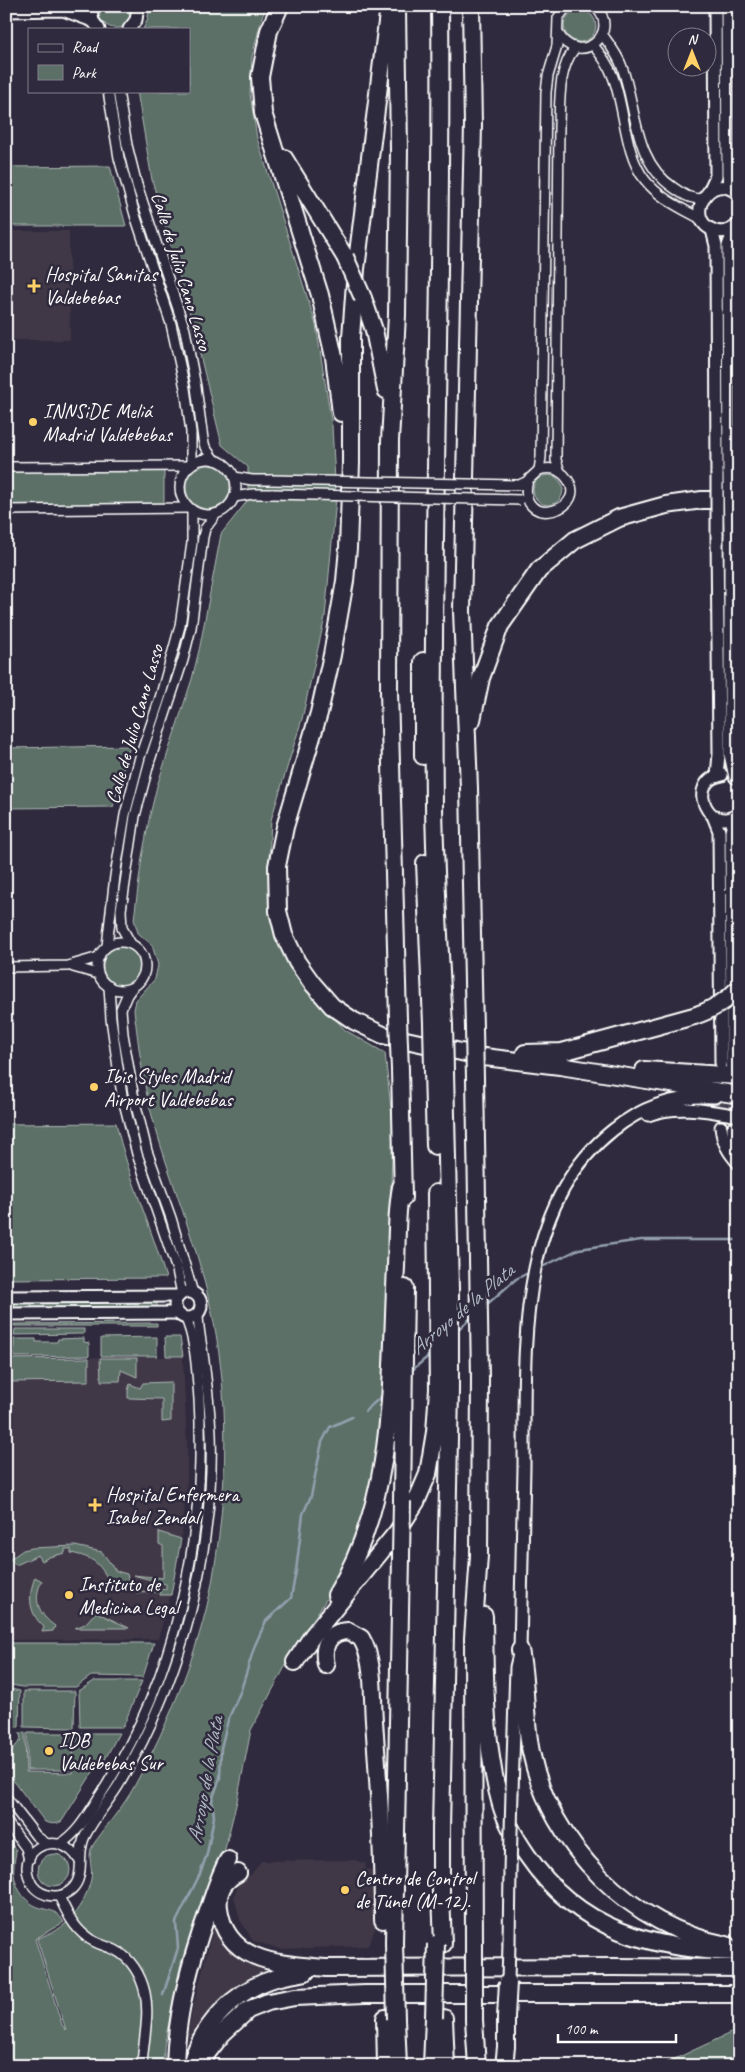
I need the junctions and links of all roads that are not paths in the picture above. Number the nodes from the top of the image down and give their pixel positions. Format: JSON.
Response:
{"nodes":[{"id":1,"x":77,"y":6,"type":"edge"},
{"id":2,"x":90,"y":6,"type":"edge"},
{"id":3,"x":138,"y":6,"type":"edge"},
{"id":4,"x":280,"y":6,"type":"edge"},
{"id":5,"x":389,"y":6,"type":"edge"},
{"id":6,"x":397,"y":6,"type":"edge"},
{"id":7,"x":440,"y":6,"type":"edge"},
{"id":8,"x":471,"y":6,"type":"edge"},
{"id":9,"x":567,"y":6,"type":"edge"},
{"id":10,"x":594,"y":6,"type":"edge"},
{"id":11,"x":715,"y":6,"type":"edge"},
{"id":12,"x":727,"y":6,"type":"edge"},
{"id":13,"x":65,"y":10,"type":"junction"},
{"id":14,"x":6,"y":11,"type":"edge"},
{"id":15,"x":96,"y":25,"type":"edge"},
{"id":16,"x":130,"y":28,"type":"edge"},
{"id":17,"x":558,"y":33,"type":"junction"},
{"id":18,"x":602,"y":34,"type":"junction"},
{"id":19,"x":593,"y":45,"type":"junction"},
{"id":20,"x":575,"y":48,"type":"junction"},
{"id":21,"x":263,"y":59,"type":"junction"},
{"id":22,"x":108,"y":92,"type":"edge"},
{"id":23,"x":118,"y":92,"type":"edge"},
{"id":24,"x":735,"y":192,"type":"edge"},
{"id":25,"x":705,"y":195,"type":"junction"},
{"id":26,"x":701,"y":219,"type":"junction"},
{"id":27,"x":736,"y":226,"type":"edge"},
{"id":28,"x":712,"y":230,"type":"junction"},
{"id":29,"x":390,"y":441,"type":"junction"},
{"id":30,"x":214,"y":460,"type":"junction"},
{"id":31,"x":190,"y":465,"type":"junction"},
{"id":32,"x":6,"y":467,"type":"edge"},
{"id":33,"x":540,"y":470,"type":"junction"},
{"id":34,"x":560,"y":472,"type":"junction"},
{"id":35,"x":723,"y":474,"type":"junction"},
{"id":36,"x":234,"y":477,"type":"junction"},
{"id":37,"x":528,"y":480,"type":"junction"},
{"id":38,"x":234,"y":497,"type":"junction"},
{"id":39,"x":739,"y":500,"type":"edge"},
{"id":40,"x":530,"y":502,"type":"junction"},
{"id":41,"x":6,"y":510,"type":"edge"},
{"id":42,"x":190,"y":510,"type":"junction"},
{"id":43,"x":216,"y":514,"type":"junction"},
{"id":44,"x":339,"y":615,"type":"junction"},
{"id":45,"x":716,"y":776,"type":"junction"},
{"id":46,"x":737,"y":779,"type":"edge"},
{"id":47,"x":468,"y":788,"type":"junction"},
{"id":48,"x":737,"y":815,"type":"edge"},
{"id":49,"x":713,"y":816,"type":"junction"},
{"id":50,"x":131,"y":944,"type":"junction"},
{"id":51,"x":107,"y":946,"type":"junction"},
{"id":52,"x":99,"y":958,"type":"junction"},
{"id":53,"x":68,"y":966,"type":"junction"},
{"id":54,"x":6,"y":967,"type":"edge"},
{"id":55,"x":98,"y":974,"type":"junction"},
{"id":56,"x":108,"y":986,"type":"junction"},
{"id":57,"x":132,"y":988,"type":"junction"},
{"id":58,"x":739,"y":988,"type":"edge"},
{"id":59,"x":458,"y":1051,"type":"junction"},
{"id":60,"x":560,"y":1066,"type":"junction"},
{"id":61,"x":731,"y":1068,"type":"edge"},
{"id":62,"x":439,"y":1071,"type":"junction"},
{"id":63,"x":739,"y":1097,"type":"edge"},
{"id":64,"x":739,"y":1116,"type":"edge"},
{"id":65,"x":608,"y":1134,"type":"junction"},
{"id":66,"x":739,"y":1148,"type":"edge"},
{"id":67,"x":739,"y":1164,"type":"edge"},
{"id":68,"x":185,"y":1294,"type":"junction"},
{"id":69,"x":6,"y":1296,"type":"edge"},
{"id":70,"x":198,"y":1312,"type":"junction"},
{"id":71,"x":6,"y":1314,"type":"edge"},
{"id":72,"x":182,"y":1315,"type":"junction"},
{"id":73,"x":398,"y":1345,"type":"junction"},
{"id":74,"x":444,"y":1389,"type":"junction"},
{"id":75,"x":479,"y":1556,"type":"junction"},
{"id":76,"x":314,"y":1635,"type":"junction"},
{"id":77,"x":520,"y":1650,"type":"junction"},
{"id":78,"x":295,"y":1662,"type":"dead end"},
{"id":79,"x":326,"y":1665,"type":"dead end"},
{"id":80,"x":6,"y":1798,"type":"edge"},
{"id":81,"x":6,"y":1821,"type":"edge"},
{"id":82,"x":47,"y":1844,"type":"junction"},
{"id":83,"x":60,"y":1844,"type":"junction"},
{"id":84,"x":29,"y":1860,"type":"junction"},
{"id":85,"x":79,"y":1860,"type":"junction"},
{"id":86,"x":60,"y":1896,"type":"junction"},
{"id":87,"x":389,"y":1943,"type":"junction"},
{"id":88,"x":739,"y":1947,"type":"edge"},
{"id":89,"x":739,"y":1952,"type":"edge"},
{"id":90,"x":326,"y":1968,"type":"junction"},
{"id":91,"x":739,"y":1968,"type":"edge"},
{"id":92,"x":508,"y":1982,"type":"joint"},
{"id":93,"x":739,"y":1994,"type":"edge"},
{"id":94,"x":390,"y":2018,"type":"junction"},
{"id":95,"x":439,"y":2018,"type":"junction"},
{"id":96,"x":222,"y":2034,"type":"junction"},
{"id":97,"x":397,"y":2061,"type":"edge"},
{"id":98,"x":142,"y":2066,"type":"edge"},
{"id":99,"x":175,"y":2066,"type":"edge"},
{"id":100,"x":191,"y":2066,"type":"edge"},
{"id":101,"x":201,"y":2066,"type":"edge"},
{"id":102,"x":208,"y":2066,"type":"edge"},
{"id":103,"x":386,"y":2066,"type":"edge"},
{"id":104,"x":432,"y":2066,"type":"edge"},
{"id":105,"x":446,"y":2066,"type":"edge"},
{"id":106,"x":477,"y":2066,"type":"edge"},
{"id":107,"x":504,"y":2066,"type":"edge"}],
"edges":[{"from":1,"to":13,"type":"street"},
{"from":2,"to":15,"type":"street"},
{"from":3,"to":16,"type":"street"},
{"from":4,"to":21,"type":"highway"},
{"from":5,"to":44,"type":"highway"},
{"from":6,"to":29,"type":"highway"},
{"from":7,"to":62,"type":"highway","bridge":true},
{"from":8,"to":47,"type":"highway"},
{"from":9,"to":17,"type":"street"},
{"from":10,"to":18,"type":"street"},
{"from":11,"to":25,"type":"street"},
{"from":12,"to":24,"type":"street"},
{"from":13,"to":14,"type":"street"},
{"from":13,"to":15,"type":"street"},
{"from":17,"to":20,"type":"street"},
{"from":17,"to":33,"type":"street"},
{"from":18,"to":19,"type":"street"},
{"from":18,"to":25,"type":"street"},
{"from":19,"to":20,"type":"street"},
{"from":19,"to":26,"type":"street"},
{"from":20,"to":34,"type":"street"},
{"from":21,"to":29,"type":"highway","bridge":true},
{"from":21,"to":44,"type":"highway"},
{"from":22,"to":31,"type":"street","name":"Calle de Julio Cano Lasso"},
{"from":23,"to":30,"type":"street","name":"Calle de Julio Cano Lasso"},
{"from":24,"to":25,"type":"street"},
{"from":25,"to":26,"type":"street"},
{"from":26,"to":28,"type":"street"},
{"from":27,"to":28,"type":"street"},
{"from":27,"to":35,"type":"street"},
{"from":28,"to":35,"type":"street"},
{"from":29,"to":73,"type":"highway","bridge":true},
{"from":30,"to":31,"type":"street"},
{"from":30,"to":36,"type":"street"},
{"from":31,"to":32,"type":"street"},
{"from":31,"to":42,"type":"street"},
{"from":33,"to":34,"type":"street"},
{"from":33,"to":37,"type":"street"},
{"from":34,"to":40,"type":"street"},
{"from":35,"to":45,"type":"street","bridge":true},
{"from":35,"to":46,"type":"street","bridge":true},
{"from":36,"to":37,"type":"street","bridge":true},
{"from":36,"to":38,"type":"street"},
{"from":37,"to":40,"type":"street"},
{"from":38,"to":40,"type":"street","bridge":true},
{"from":38,"to":43,"type":"street"},
{"from":39,"to":47,"type":"highway"},
{"from":41,"to":42,"type":"street"},
{"from":42,"to":43,"type":"street"},
{"from":42,"to":51,"type":"street","name":"Calle de Julio Cano Lasso"},
{"from":43,"to":50,"type":"street","name":"Calle de Julio Cano Lasso"},
{"from":44,"to":59,"type":"highway"},
{"from":45,"to":46,"type":"street"},
{"from":45,"to":49,"type":"street"},
{"from":47,"to":75,"type":"highway","bridge":true},
{"from":48,"to":49,"type":"street"},
{"from":48,"to":61,"type":"street"},
{"from":49,"to":61,"type":"street"},
{"from":50,"to":51,"type":"street"},
{"from":50,"to":57,"type":"street"},
{"from":51,"to":52,"type":"street"},
{"from":52,"to":53,"type":"street"},
{"from":52,"to":55,"type":"street"},
{"from":53,"to":54,"type":"street"},
{"from":53,"to":55,"type":"street"},
{"from":55,"to":56,"type":"street"},
{"from":56,"to":57,"type":"street"},
{"from":56,"to":68,"type":"street"},
{"from":57,"to":68,"type":"street"},
{"from":58,"to":59,"type":"highway","bridge":true},
{"from":59,"to":60,"type":"highway"},
{"from":60,"to":61,"type":"highway"},
{"from":60,"to":63,"type":"highway"},
{"from":62,"to":74,"type":"highway"},
{"from":62,"to":74,"type":"highway"},
{"from":63,"to":65,"type":"street"},
{"from":64,"to":65,"type":"street"},
{"from":65,"to":77,"type":"street"},
{"from":66,"to":67,"type":"street"},
{"from":68,"to":69,"type":"street"},
{"from":68,"to":70,"type":"street"},
{"from":68,"to":72,"type":"street"},
{"from":70,"to":72,"type":"street"},
{"from":70,"to":85,"type":"street"},
{"from":71,"to":72,"type":"street"},
{"from":72,"to":83,"type":"street"},
{"from":73,"to":76,"type":"highway"},
{"from":73,"to":87,"type":"highway","bridge":true},
{"from":74,"to":76,"type":"highway"},
{"from":74,"to":95,"type":"highway"},
{"from":75,"to":89,"type":"highway"},
{"from":75,"to":106,"type":"highway","bridge":true},
{"from":76,"to":78,"type":"highway"},
{"from":77,"to":88,"type":"highway"},
{"from":77,"to":92,"type":"street","bridge":true},
{"from":79,"to":87,"type":"highway"},
{"from":80,"to":82,"type":"street"},
{"from":81,"to":84,"type":"street"},
{"from":82,"to":83,"type":"street"},
{"from":82,"to":84,"type":"street"},
{"from":83,"to":85,"type":"street"},
{"from":84,"to":86,"type":"street"},
{"from":85,"to":86,"type":"street"},
{"from":86,"to":98,"type":"street"},
{"from":87,"to":94,"type":"highway","bridge":true},
{"from":90,"to":91,"type":"highway"},
{"from":90,"to":99,"type":"highway"},
{"from":90,"to":100,"type":"highway"},
{"from":92,"to":107,"type":"highway","bridge":true},
{"from":93,"to":96,"type":"highway"},
{"from":94,"to":97,"type":"highway"},
{"from":94,"to":103,"type":"highway"},
{"from":95,"to":104,"type":"highway"},
{"from":95,"to":105,"type":"highway"},
{"from":96,"to":101,"type":"highway"},
{"from":96,"to":102,"type":"highway"}]}
